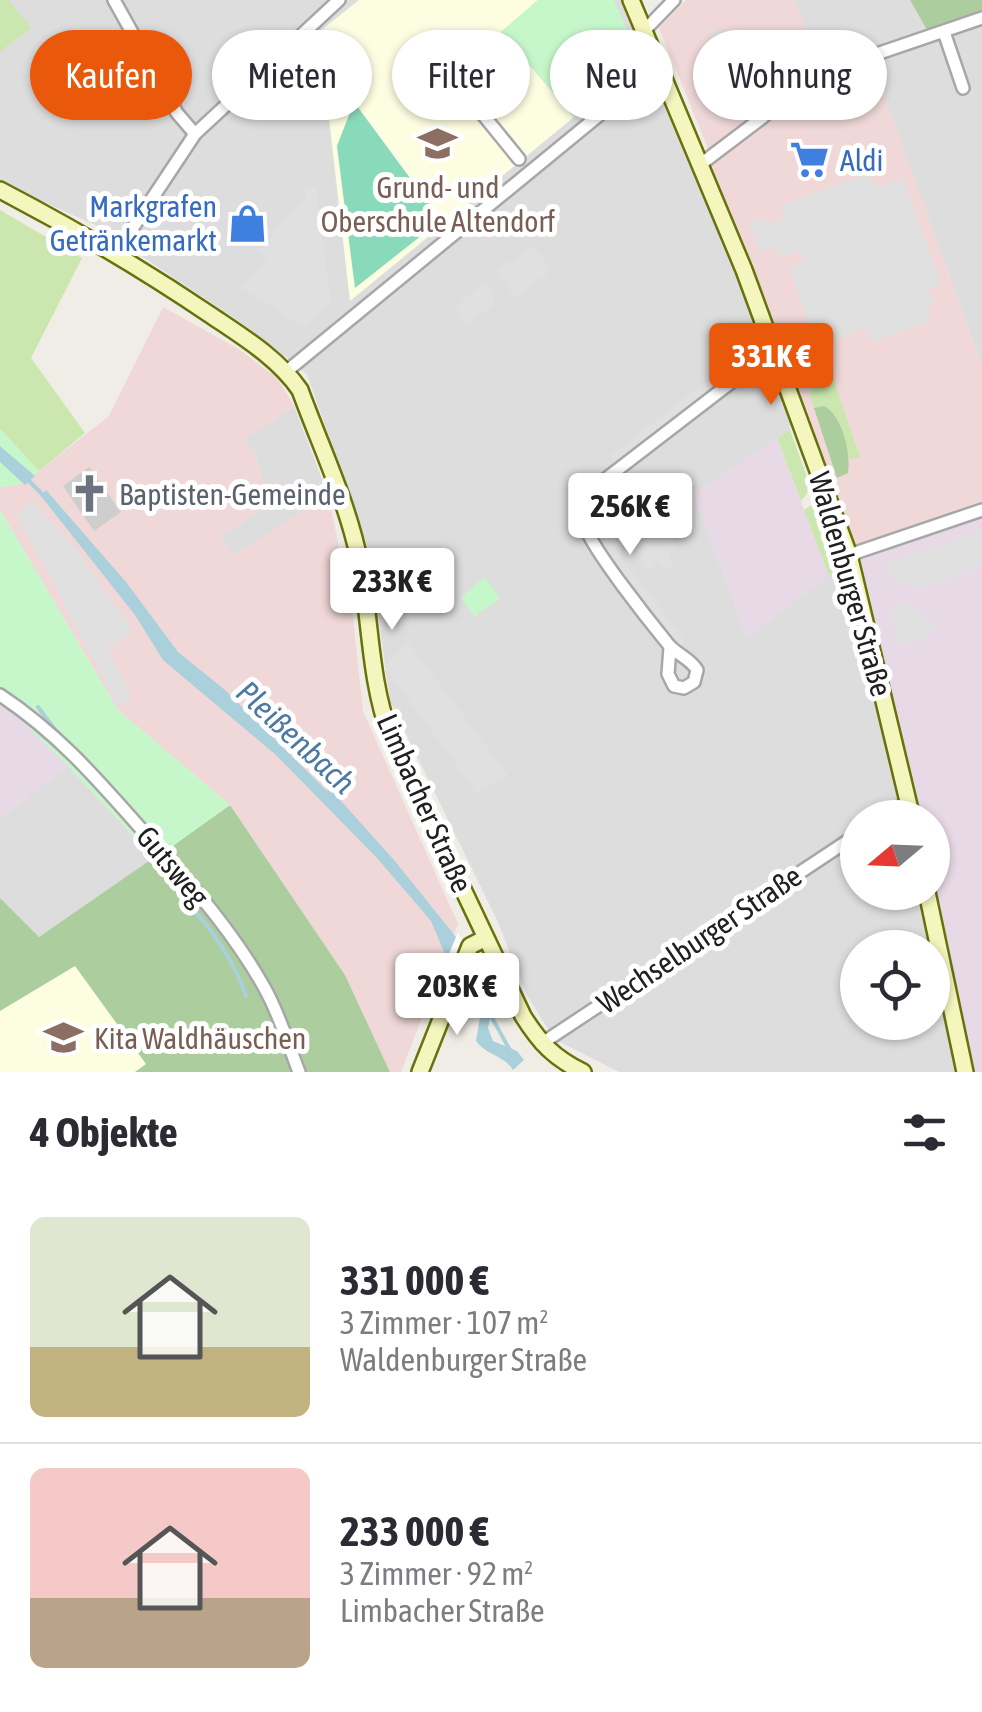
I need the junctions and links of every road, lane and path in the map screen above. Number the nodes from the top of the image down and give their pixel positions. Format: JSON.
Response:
{"nodes":[{"id":1,"x":114,"y":0,"type":"edge"},
{"id":2,"x":339,"y":0,"type":"edge"},
{"id":3,"x":631,"y":0,"type":"edge"},
{"id":4,"x":674,"y":0,"type":"edge"},
{"id":5,"x":982,"y":18,"type":"edge"},
{"id":6,"x":644,"y":30,"type":"edge"},
{"id":7,"x":645,"y":30,"type":"edge"},
{"id":8,"x":944,"y":32,"type":"junction"},
{"id":9,"x":962,"y":88,"type":"dead end"},
{"id":10,"x":673,"y":99,"type":"edge"},
{"id":11,"x":487,"y":120,"type":"edge"},
{"id":12,"x":593,"y":120,"type":"edge"},
{"id":13,"x":195,"y":134,"type":"junction"},
{"id":14,"x":518,"y":159,"type":"dead end"},
{"id":15,"x":701,"y":164,"type":"junction"},
{"id":16,"x":0,"y":190,"type":"edge"},
{"id":17,"x":116,"y":253,"type":"junction"},
{"id":18,"x":776,"y":355,"type":"junction"},
{"id":19,"x":287,"y":371,"type":"junction"},
{"id":20,"x":982,"y":510,"type":"edge"},
{"id":21,"x":848,"y":555,"type":"junction"},
{"id":22,"x":670,"y":647,"type":"dead end"},
{"id":23,"x":0,"y":695,"type":"edge"},
{"id":24,"x":908,"y":800,"type":"edge"},
{"id":25,"x":840,"y":846,"type":"edge"},
{"id":26,"x":931,"y":910,"type":"edge"},
{"id":27,"x":486,"y":938,"type":"junction"},
{"id":28,"x":541,"y":1044,"type":"junction"},
{"id":29,"x":299,"y":1072,"type":"edge"},
{"id":30,"x":420,"y":1072,"type":"edge"},
{"id":31,"x":583,"y":1072,"type":"edge"},
{"id":32,"x":965,"y":1072,"type":"edge"}],
"edges":[{"from":1,"to":13,"type":"street"},
{"from":2,"to":13,"type":"street"},
{"from":3,"to":6,"type":"street","name":"Waldenburger Straße"},
{"from":4,"to":7,"type":"street"},
{"from":5,"to":8,"type":"street"},
{"from":8,"to":9,"type":"street"},
{"from":8,"to":15,"type":"street"},
{"from":10,"to":15,"type":"street","name":"Waldenburger Straße"},
{"from":11,"to":14,"type":"street"},
{"from":12,"to":19,"type":"street"},
{"from":13,"to":17,"type":"street"},
{"from":15,"to":18,"type":"street","name":"Waldenburger Straße"},
{"from":16,"to":17,"type":"street","name":"Limbacher Straße"},
{"from":17,"to":19,"type":"street","name":"Limbacher Straße"},
{"from":18,"to":21,"type":"street","name":"Waldenburger Straße"},
{"from":18,"to":22,"type":"street"},
{"from":19,"to":27,"type":"street","name":"Limbacher Straße"},
{"from":20,"to":21,"type":"street"},
{"from":21,"to":24,"type":"street","name":"Waldenburger Straße"},
{"from":23,"to":29,"type":"street","name":"Gutsweg"},
{"from":25,"to":28,"type":"street","name":"Wechselburger Straße"},
{"from":26,"to":32,"type":"street"},
{"from":27,"to":28,"type":"street","name":"Limbacher Straße"},
{"from":27,"to":30,"type":"street"},
{"from":28,"to":31,"type":"street","name":"Limbacher Straße"}]}
